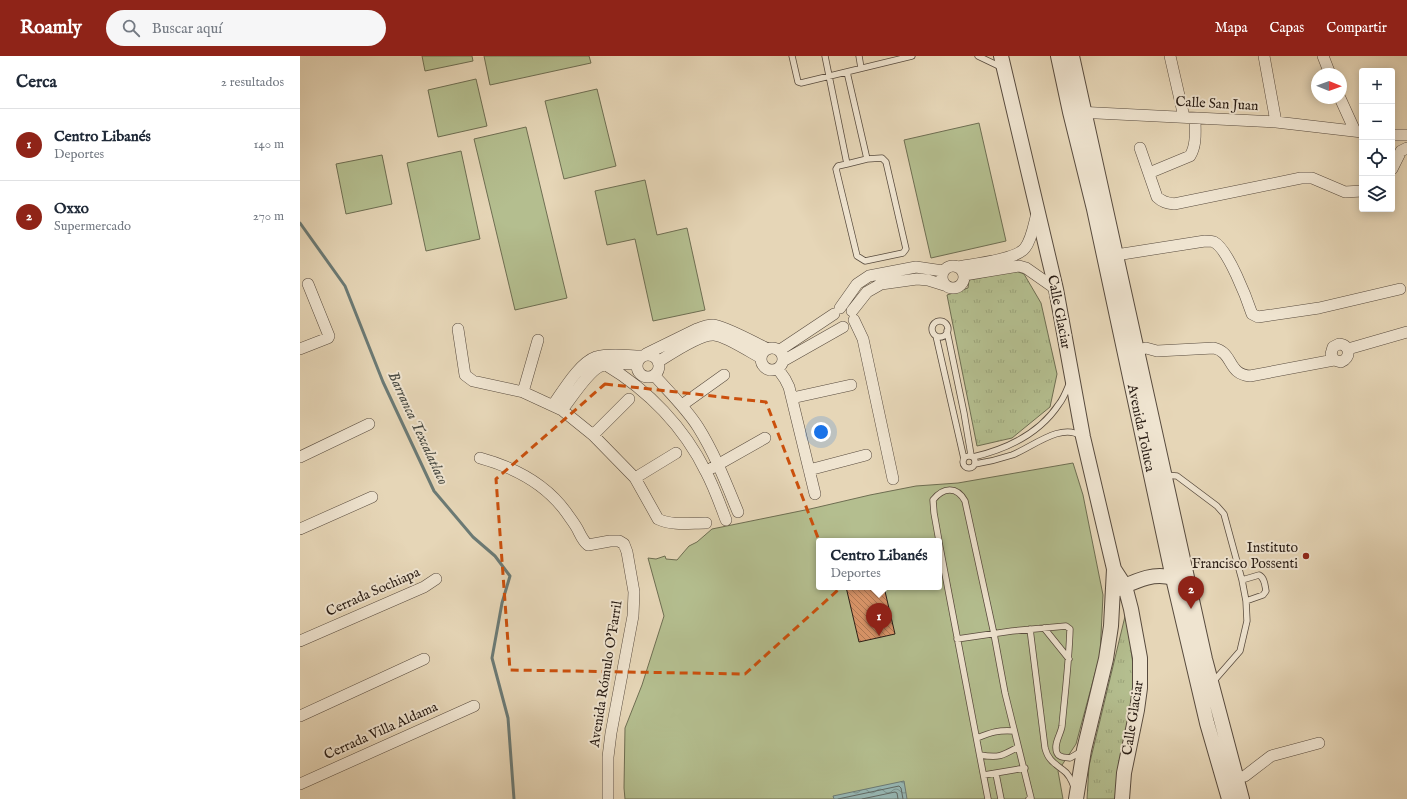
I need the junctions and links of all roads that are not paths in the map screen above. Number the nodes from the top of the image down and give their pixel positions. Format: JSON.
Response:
{"nodes":[{"id":1,"x":792,"y":56,"type":"edge"},
{"id":2,"x":825,"y":56,"type":"edge"},
{"id":3,"x":858,"y":56,"type":"edge"},
{"id":4,"x":912,"y":56,"type":"edge"},
{"id":5,"x":978,"y":56,"type":"edge"},
{"id":6,"x":1058,"y":56,"type":"edge"},
{"id":7,"x":1072,"y":56,"type":"edge"},
{"id":8,"x":1170,"y":56,"type":"edge"},
{"id":9,"x":1264,"y":56,"type":"edge"},
{"id":10,"x":1322,"y":56,"type":"edge"},
{"id":11,"x":1002,"y":62,"type":"edge"},
{"id":12,"x":861,"y":68,"type":"junction"},
{"id":13,"x":1327,"y":68,"type":"edge"},
{"id":14,"x":847,"y":72,"type":"junction"},
{"id":15,"x":829,"y":77,"type":"junction"},
{"id":16,"x":1343,"y":104,"type":"edge"},
{"id":17,"x":1070,"y":112,"type":"junction"},
{"id":18,"x":1084,"y":112,"type":"junction"},
{"id":19,"x":1190,"y":118,"type":"junction"},
{"id":20,"x":1276,"y":122,"type":"junction"},
{"id":21,"x":1358,"y":131,"type":"edge"},
{"id":22,"x":1395,"y":135,"type":"edge"},
{"id":23,"x":1407,"y":135,"type":"edge"},
{"id":24,"x":1140,"y":148,"type":"dead end"},
{"id":25,"x":1407,"y":148,"type":"edge"},
{"id":26,"x":867,"y":159,"type":"junction"},
{"id":27,"x":1395,"y":162,"type":"edge"},
{"id":28,"x":847,"y":164,"type":"junction"},
{"id":29,"x":1149,"y":174,"type":"junction"},
{"id":30,"x":1359,"y":191,"type":"edge"},
{"id":31,"x":1038,"y":213,"type":"junction"},
{"id":32,"x":1116,"y":256,"type":"junction"},
{"id":33,"x":957,"y":266,"type":"junction"},
{"id":34,"x":944,"y":271,"type":"junction"},
{"id":35,"x":964,"y":275,"type":"junction"},
{"id":36,"x":308,"y":284,"type":"dead end"},
{"id":37,"x":944,"y":285,"type":"junction"},
{"id":38,"x":1056,"y":289,"type":"junction"},
{"id":39,"x":1400,"y":289,"type":"dead end"},
{"id":40,"x":837,"y":311,"type":"junction"},
{"id":41,"x":853,"y":315,"type":"junction"},
{"id":42,"x":844,"y":327,"type":"junction"},
{"id":43,"x":458,"y":329,"type":"dead end"},
{"id":44,"x":947,"y":331,"type":"junction"},
{"id":45,"x":1407,"y":332,"type":"edge"},
{"id":46,"x":936,"y":336,"type":"junction"},
{"id":47,"x":538,"y":340,"type":"dead end"},
{"id":48,"x":300,"y":349,"type":"edge"},
{"id":49,"x":768,"y":349,"type":"junction"},
{"id":50,"x":780,"y":350,"type":"junction"},
{"id":51,"x":1132,"y":357,"type":"junction"},
{"id":52,"x":642,"y":358,"type":"junction"},
{"id":53,"x":761,"y":358,"type":"junction"},
{"id":54,"x":658,"y":362,"type":"junction"},
{"id":55,"x":606,"y":365,"type":"junction"},
{"id":56,"x":780,"y":365,"type":"junction"},
{"id":57,"x":955,"y":368,"type":"junction"},
{"id":58,"x":944,"y":370,"type":"junction"},
{"id":59,"x":654,"y":375,"type":"junction"},
{"id":60,"x":724,"y":375,"type":"dead end"},
{"id":61,"x":1072,"y":378,"type":"junction"},
{"id":62,"x":851,"y":385,"type":"dead end"},
{"id":63,"x":523,"y":392,"type":"junction"},
{"id":64,"x":629,"y":398,"type":"dead end"},
{"id":65,"x":792,"y":398,"type":"junction"},
{"id":66,"x":682,"y":405,"type":"junction"},
{"id":67,"x":558,"y":407,"type":"junction"},
{"id":68,"x":964,"y":413,"type":"junction"},
{"id":69,"x":954,"y":415,"type":"junction"},
{"id":70,"x":369,"y":424,"type":"dead end"},
{"id":71,"x":1036,"y":430,"type":"junction"},
{"id":72,"x":967,"y":432,"type":"junction"},
{"id":73,"x":958,"y":433,"type":"junction"},
{"id":74,"x":593,"y":435,"type":"junction"},
{"id":75,"x":1083,"y":437,"type":"junction"},
{"id":76,"x":766,"y":438,"type":"dead end"},
{"id":77,"x":1043,"y":439,"type":"junction"},
{"id":78,"x":676,"y":453,"type":"dead end"},
{"id":79,"x":866,"y":455,"type":"dead end"},
{"id":80,"x":972,"y":456,"type":"junction"},
{"id":81,"x":300,"y":457,"type":"edge"},
{"id":82,"x":480,"y":458,"type":"dead end"},
{"id":83,"x":964,"y":459,"type":"junction"},
{"id":84,"x":718,"y":464,"type":"junction"},
{"id":85,"x":975,"y":464,"type":"junction"},
{"id":86,"x":809,"y":470,"type":"junction"},
{"id":87,"x":706,"y":472,"type":"junction"},
{"id":88,"x":1157,"y":476,"type":"junction"},
{"id":89,"x":635,"y":478,"type":"junction"},
{"id":90,"x":893,"y":479,"type":"dead end"},
{"id":91,"x":815,"y":494,"type":"dead end"},
{"id":92,"x":372,"y":497,"type":"dead end"},
{"id":93,"x":738,"y":512,"type":"dead end"},
{"id":94,"x":726,"y":520,"type":"dead end"},
{"id":95,"x":706,"y":523,"type":"dead end"},
{"id":96,"x":300,"y":529,"type":"edge"},
{"id":97,"x":938,"y":538,"type":"edge"},
{"id":98,"x":942,"y":558,"type":"edge"},
{"id":99,"x":1114,"y":569,"type":"junction"},
{"id":100,"x":1173,"y":578,"type":"junction"},
{"id":101,"x":436,"y":579,"type":"dead end"},
{"id":102,"x":1242,"y":580,"type":"junction"},
{"id":103,"x":1125,"y":586,"type":"junction"},
{"id":104,"x":1112,"y":592,"type":"junction"},
{"id":105,"x":1246,"y":600,"type":"junction"},
{"id":106,"x":1044,"y":628,"type":"junction"},
{"id":107,"x":1030,"y":629,"type":"junction"},
{"id":108,"x":994,"y":634,"type":"junction"},
{"id":109,"x":957,"y":639,"type":"junction"},
{"id":110,"x":300,"y":641,"type":"edge"},
{"id":111,"x":424,"y":659,"type":"dead end"},
{"id":112,"x":1069,"y":660,"type":"junction"},
{"id":113,"x":1211,"y":685,"type":"junction"},
{"id":114,"x":474,"y":706,"type":"dead end"},
{"id":115,"x":300,"y":716,"type":"edge"},
{"id":116,"x":1014,"y":731,"type":"junction"},
{"id":117,"x":977,"y":738,"type":"junction"},
{"id":118,"x":1319,"y":743,"type":"dead end"},
{"id":119,"x":1018,"y":746,"type":"junction"},
{"id":120,"x":1084,"y":750,"type":"junction"},
{"id":121,"x":1056,"y":751,"type":"junction"},
{"id":122,"x":980,"y":755,"type":"junction"},
{"id":123,"x":1047,"y":756,"type":"junction"},
{"id":124,"x":1070,"y":758,"type":"junction"},
{"id":125,"x":1025,"y":768,"type":"junction"},
{"id":126,"x":1065,"y":771,"type":"junction"},
{"id":127,"x":996,"y":774,"type":"junction"},
{"id":128,"x":984,"y":775,"type":"junction"},
{"id":129,"x":1236,"y":778,"type":"junction"},
{"id":130,"x":300,"y":784,"type":"edge"},
{"id":131,"x":1076,"y":795,"type":"edge"},
{"id":132,"x":608,"y":799,"type":"edge"},
{"id":133,"x":988,"y":799,"type":"edge"},
{"id":134,"x":1001,"y":799,"type":"edge"},
{"id":135,"x":1029,"y":799,"type":"edge"},
{"id":136,"x":1122,"y":799,"type":"edge"},
{"id":137,"x":1229,"y":799,"type":"edge"},
{"id":138,"x":1242,"y":799,"type":"edge"}],
"edges":[{"from":1,"to":15,"type":"lane"},
{"from":2,"to":15,"type":"lane"},
{"from":3,"to":12,"type":"lane"},
{"from":4,"to":12,"type":"lane"},
{"from":5,"to":11,"type":"lane"},
{"from":6,"to":17,"type":"street","name":"Avenida Toluca"},
{"from":7,"to":18,"type":"street","name":"Avenida Toluca"},
{"from":8,"to":19,"type":"street"},
{"from":9,"to":20,"type":"street"},
{"from":10,"to":13,"type":"street"},
{"from":11,"to":31,"type":"street","name":"Calle Glaciar"},
{"from":12,"to":14,"type":"lane"},
{"from":14,"to":15,"type":"lane"},
{"from":14,"to":26,"type":"lane"},
{"from":15,"to":28,"type":"lane"},
{"from":16,"to":21,"type":"street"},
{"from":17,"to":18,"type":"street","name":"Calle San Juan"},
{"from":17,"to":51,"type":"street","name":"Avenida Toluca"},
{"from":18,"to":19,"type":"street","name":"Calle San Juan"},
{"from":18,"to":32,"type":"street","name":"Avenida Toluca"},
{"from":19,"to":20,"type":"street","name":"Calle San Juan"},
{"from":19,"to":29,"type":"street"},
{"from":20,"to":21,"type":"street","name":"Calle San Juan"},
{"from":22,"to":23,"type":"street"},
{"from":24,"to":29,"type":"street"},
{"from":25,"to":27,"type":"street"},
{"from":26,"to":28,"type":"lane"},
{"from":26,"to":28,"type":"lane"},
{"from":29,"to":30,"type":"street"},
{"from":31,"to":33,"type":"street"},
{"from":31,"to":38,"type":"street","name":"Calle Glaciar"},
{"from":32,"to":39,"type":"street"},
{"from":32,"to":51,"type":"street","name":"Avenida Toluca"},
{"from":33,"to":34,"type":"street"},
{"from":33,"to":35,"type":"street"},
{"from":34,"to":37,"type":"street"},
{"from":34,"to":40,"type":"street"},
{"from":35,"to":37,"type":"street"},
{"from":35,"to":38,"type":"street"},
{"from":36,"to":48,"type":"street"},
{"from":37,"to":41,"type":"street"},
{"from":38,"to":61,"type":"street","name":"Calle Glaciar"},
{"from":40,"to":41,"type":"street"},
{"from":40,"to":42,"type":"street"},
{"from":40,"to":50,"type":"street"},
{"from":41,"to":42,"type":"street"},
{"from":41,"to":90,"type":"street"},
{"from":42,"to":56,"type":"street"},
{"from":43,"to":63,"type":"street"},
{"from":44,"to":46,"type":"lane"},
{"from":44,"to":46,"type":"lane"},
{"from":44,"to":57,"type":"lane"},
{"from":45,"to":51,"type":"street"},
{"from":46,"to":58,"type":"lane"},
{"from":47,"to":63,"type":"street"},
{"from":49,"to":50,"type":"street"},
{"from":49,"to":52,"type":"street"},
{"from":49,"to":53,"type":"street"},
{"from":50,"to":56,"type":"street"},
{"from":51,"to":88,"type":"street","name":"Avenida Toluca"},
{"from":52,"to":54,"type":"street"},
{"from":52,"to":55,"type":"street"},
{"from":52,"to":59,"type":"street"},
{"from":52,"to":67,"type":"street"},
{"from":53,"to":54,"type":"street"},
{"from":53,"to":56,"type":"street"},
{"from":54,"to":59,"type":"street"},
{"from":55,"to":67,"type":"street"},
{"from":55,"to":87,"type":"street"},
{"from":56,"to":65,"type":"street"},
{"from":57,"to":58,"type":"lane"},
{"from":57,"to":68,"type":"lane"},
{"from":58,"to":69,"type":"lane"},
{"from":59,"to":66,"type":"street"},
{"from":60,"to":66,"type":"street"},
{"from":61,"to":71,"type":"lane"},
{"from":61,"to":75,"type":"street","name":"Calle Glaciar"},
{"from":62,"to":65,"type":"street"},
{"from":63,"to":67,"type":"street"},
{"from":64,"to":74,"type":"street"},
{"from":65,"to":86,"type":"street"},
{"from":66,"to":84,"type":"street"},
{"from":67,"to":74,"type":"street"},
{"from":68,"to":69,"type":"lane"},
{"from":68,"to":72,"type":"lane"},
{"from":69,"to":73,"type":"lane"},
{"from":70,"to":81,"type":"street"},
{"from":71,"to":77,"type":"lane"},
{"from":71,"to":80,"type":"lane"},
{"from":72,"to":73,"type":"lane"},
{"from":72,"to":80,"type":"lane"},
{"from":73,"to":83,"type":"lane"},
{"from":74,"to":89,"type":"street"},
{"from":75,"to":77,"type":"lane"},
{"from":75,"to":99,"type":"street","name":"Calle Glaciar"},
{"from":76,"to":84,"type":"street"},
{"from":77,"to":85,"type":"lane"},
{"from":78,"to":89,"type":"street"},
{"from":79,"to":86,"type":"street"},
{"from":80,"to":83,"type":"lane"},
{"from":80,"to":85,"type":"lane"},
{"from":82,"to":132,"type":"street","name":"Avenida Rómulo O'Farril"},
{"from":83,"to":85,"type":"lane"},
{"from":84,"to":87,"type":"street"},
{"from":84,"to":93,"type":"street"},
{"from":86,"to":91,"type":"street"},
{"from":87,"to":94,"type":"street"},
{"from":88,"to":100,"type":"street","name":"Avenida Toluca"},
{"from":88,"to":102,"type":"lane"},
{"from":88,"to":113,"type":"street","name":"Avenida Toluca"},
{"from":89,"to":95,"type":"street"},
{"from":92,"to":96,"type":"street"},
{"from":97,"to":108,"type":"lane"},
{"from":98,"to":109,"type":"lane"},
{"from":99,"to":103,"type":"street","name":"Calle Glaciar"},
{"from":99,"to":104,"type":"street","name":"Calle Glaciar"},
{"from":100,"to":103,"type":"street"},
{"from":100,"to":137,"type":"street","name":"Avenida Toluca"},
{"from":101,"to":110,"type":"street","name":"Cerrada Sochiapa"},
{"from":102,"to":105,"type":"lane"},
{"from":102,"to":105,"type":"lane"},
{"from":103,"to":104,"type":"street"},
{"from":103,"to":136,"type":"street","name":"Calle Glaciar"},
{"from":104,"to":120,"type":"street","name":"Calle Glaciar"},
{"from":105,"to":113,"type":"lane"},
{"from":106,"to":107,"type":"lane"},
{"from":106,"to":112,"type":"lane"},
{"from":106,"to":112,"type":"lane"},
{"from":107,"to":108,"type":"lane"},
{"from":107,"to":123,"type":"lane"},
{"from":108,"to":109,"type":"lane"},
{"from":108,"to":116,"type":"lane"},
{"from":109,"to":117,"type":"lane"},
{"from":111,"to":115,"type":"street"},
{"from":112,"to":121,"type":"lane"},
{"from":113,"to":129,"type":"street","name":"Avenida Toluca"},
{"from":114,"to":130,"type":"street","name":"Cerrada Villa Aldama"},
{"from":116,"to":117,"type":"lane"},
{"from":116,"to":119,"type":"lane"},
{"from":117,"to":122,"type":"lane"},
{"from":118,"to":129,"type":"street"},
{"from":119,"to":122,"type":"lane"},
{"from":119,"to":125,"type":"lane"},
{"from":120,"to":124,"type":"lane"},
{"from":120,"to":131,"type":"street","name":"Calle Glaciar"},
{"from":121,"to":123,"type":"lane"},
{"from":121,"to":124,"type":"lane"},
{"from":122,"to":128,"type":"lane"},
{"from":123,"to":126,"type":"lane"},
{"from":124,"to":126,"type":"lane"},
{"from":125,"to":127,"type":"lane"},
{"from":125,"to":135,"type":"lane"},
{"from":126,"to":131,"type":"lane"},
{"from":127,"to":128,"type":"lane"},
{"from":127,"to":134,"type":"lane"},
{"from":128,"to":133,"type":"lane"},
{"from":129,"to":138,"type":"street","name":"Avenida Toluca"}]}
